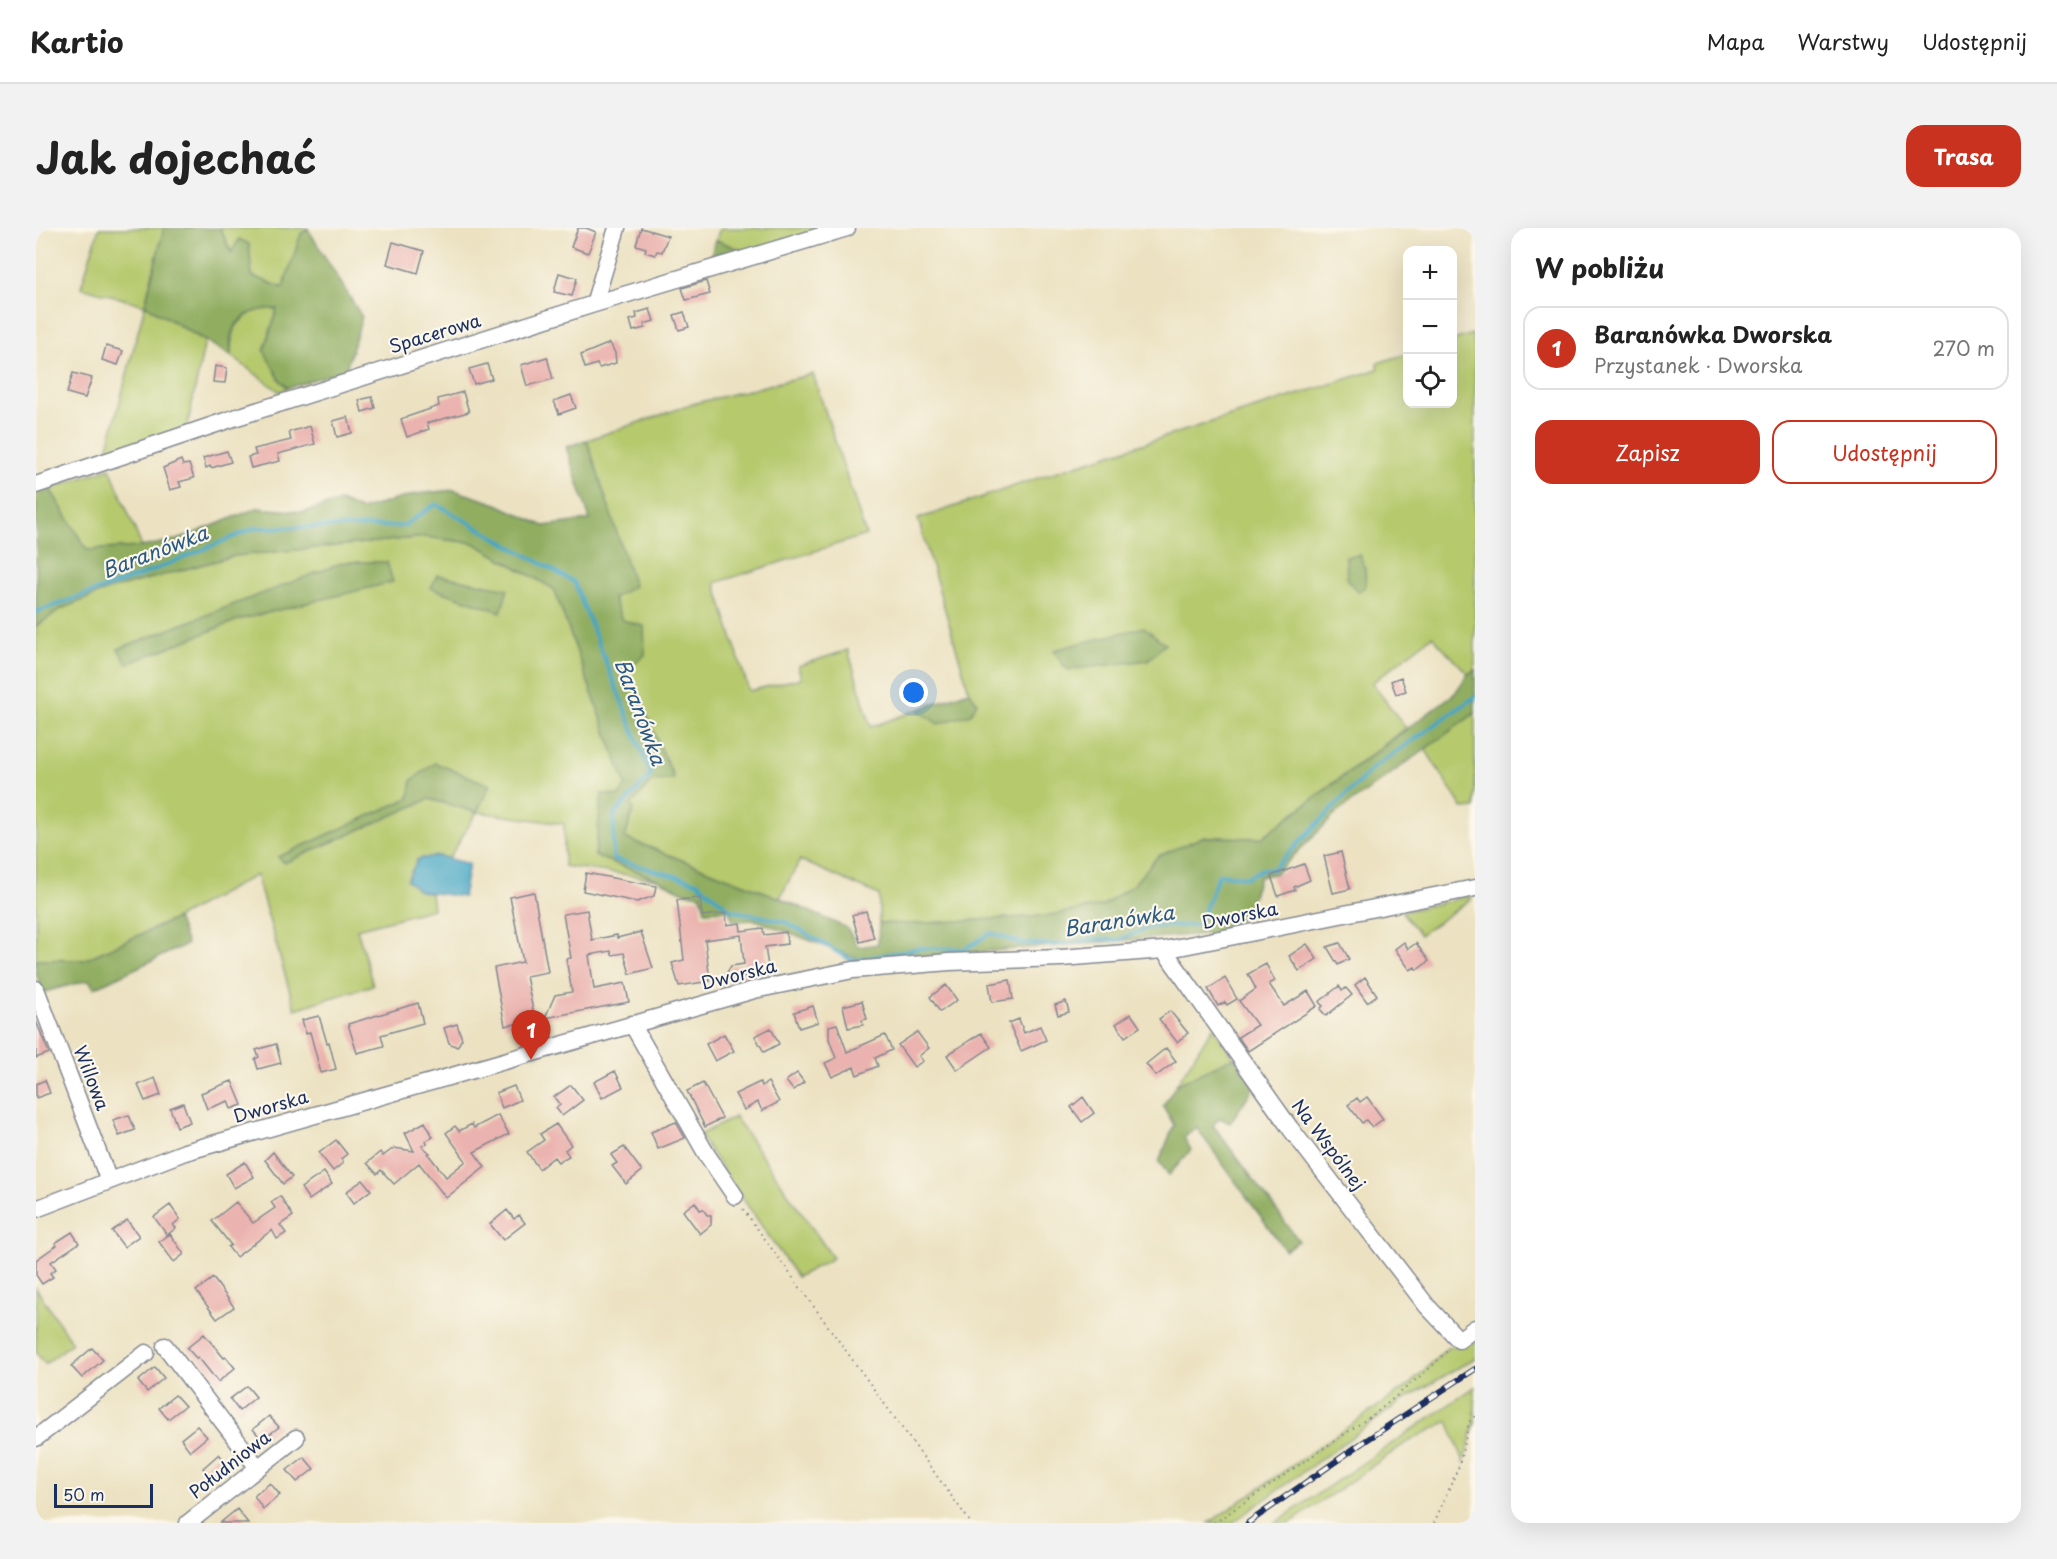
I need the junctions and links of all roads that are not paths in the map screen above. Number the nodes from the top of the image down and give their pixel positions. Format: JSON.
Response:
{"nodes":[{"id":1,"x":616,"y":228,"type":"edge"},
{"id":2,"x":847,"y":228,"type":"edge"},
{"id":3,"x":594,"y":304,"type":"junction"},
{"id":4,"x":36,"y":485,"type":"edge"},
{"id":5,"x":1475,"y":888,"type":"edge"},
{"id":6,"x":1164,"y":950,"type":"junction"},
{"id":7,"x":36,"y":989,"type":"edge"},
{"id":8,"x":632,"y":1024,"type":"junction"},
{"id":9,"x":109,"y":1181,"type":"junction"},
{"id":10,"x":735,"y":1196,"type":"road end"},
{"id":11,"x":36,"y":1209,"type":"edge"},
{"id":12,"x":1475,"y":1328,"type":"edge"},
{"id":13,"x":165,"y":1346,"type":"dead end"},
{"id":14,"x":146,"y":1353,"type":"dead end"},
{"id":15,"x":36,"y":1438,"type":"edge"},
{"id":16,"x":296,"y":1438,"type":"dead end"},
{"id":17,"x":258,"y":1468,"type":"junction"},
{"id":18,"x":188,"y":1523,"type":"edge"}],
"edges":[{"from":1,"to":3,"type":"street"},
{"from":2,"to":3,"type":"street","name":"Spacerowa"},
{"from":3,"to":4,"type":"street","name":"Spacerowa"},
{"from":5,"to":6,"type":"street","name":"Dworska"},
{"from":6,"to":8,"type":"street","name":"Dworska"},
{"from":6,"to":12,"type":"street","name":"Na Wspólnej"},
{"from":7,"to":9,"type":"street","name":"Willowa"},
{"from":8,"to":9,"type":"street","name":"Dworska"},
{"from":8,"to":10,"type":"street"},
{"from":9,"to":11,"type":"street","name":"Dworska"},
{"from":13,"to":17,"type":"street"},
{"from":14,"to":15,"type":"street"},
{"from":16,"to":17,"type":"street","name":"Południowa"},
{"from":17,"to":18,"type":"street","name":"Południowa"}]}
